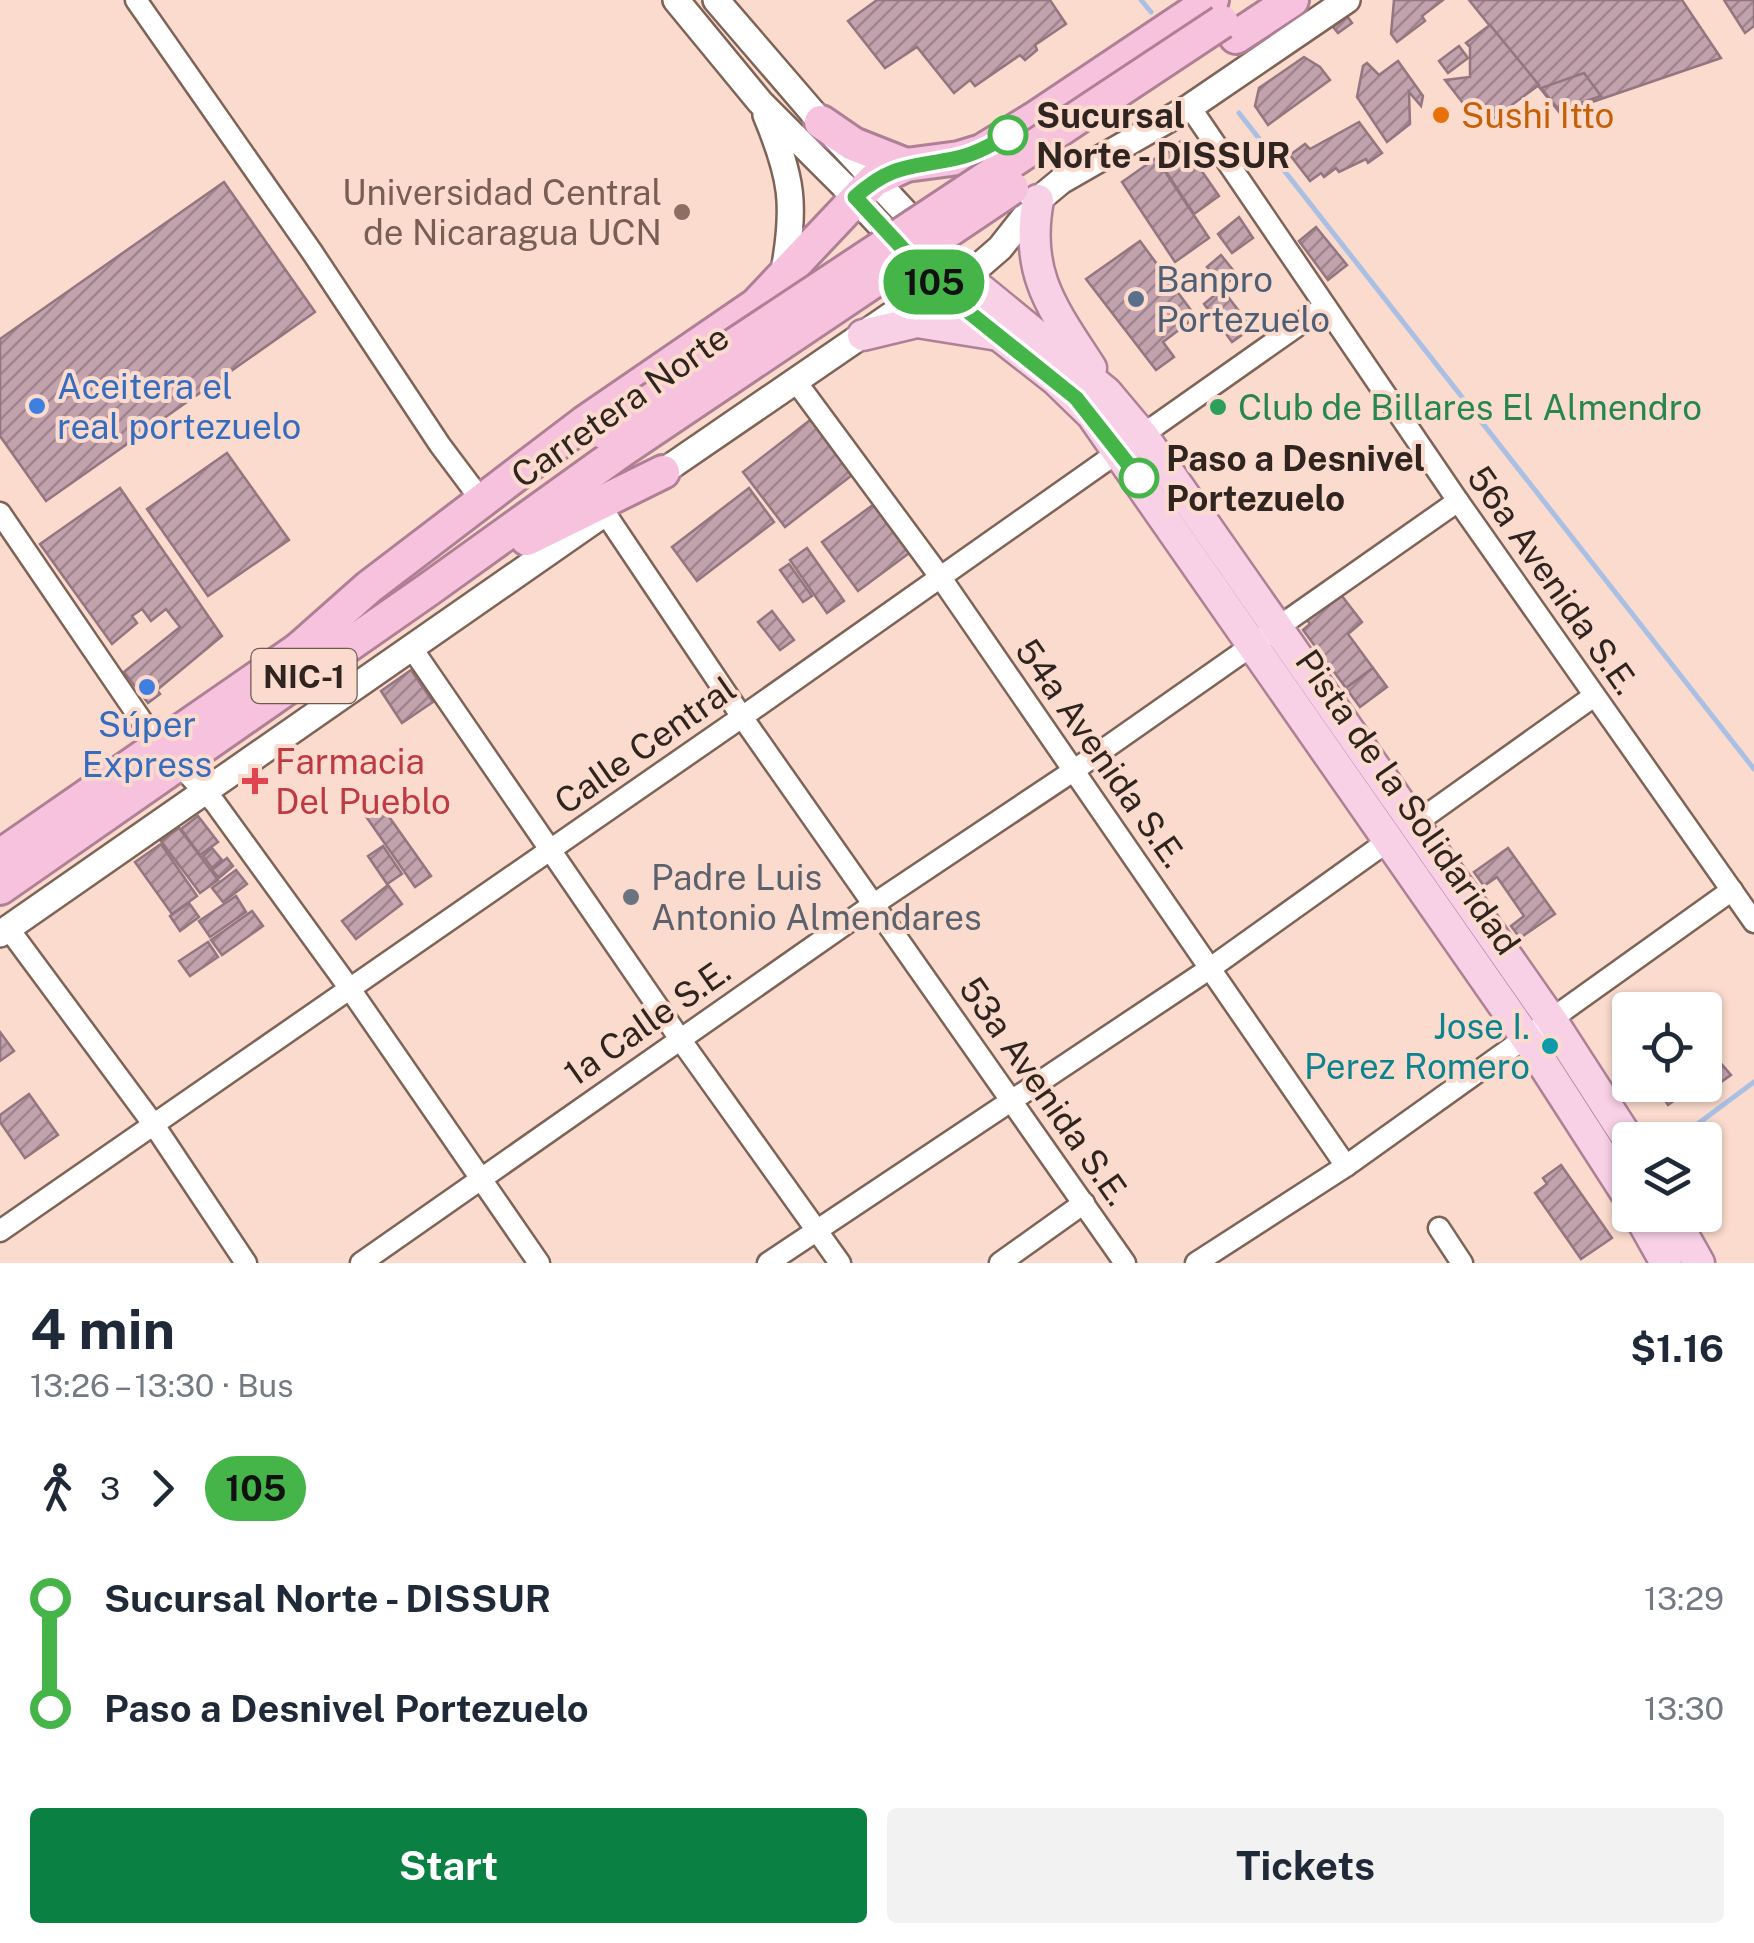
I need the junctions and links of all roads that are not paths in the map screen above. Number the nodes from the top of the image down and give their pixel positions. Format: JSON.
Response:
{"nodes":[{"id":1,"x":136,"y":0,"type":"edge"},
{"id":2,"x":676,"y":0,"type":"edge"},
{"id":3,"x":716,"y":0,"type":"edge"},
{"id":4,"x":1255,"y":0,"type":"edge"},
{"id":5,"x":1292,"y":0,"type":"edge"},
{"id":6,"x":1317,"y":0,"type":"edge"},
{"id":7,"x":1347,"y":0,"type":"edge"},
{"id":8,"x":1223,"y":20,"type":"edge"},
{"id":9,"x":760,"y":102,"type":"junction"},
{"id":10,"x":1190,"y":107,"type":"junction"},
{"id":11,"x":821,"y":122,"type":"junction"},
{"id":12,"x":906,"y":164,"type":"junction"},
{"id":13,"x":865,"y":188,"type":"junction"},
{"id":14,"x":1050,"y":191,"type":"junction"},
{"id":15,"x":784,"y":271,"type":"junction"},
{"id":16,"x":952,"y":282,"type":"junction"},
{"id":17,"x":1324,"y":307,"type":"junction"},
{"id":18,"x":862,"y":335,"type":"junction"},
{"id":19,"x":996,"y":335,"type":"junction"},
{"id":20,"x":797,"y":383,"type":"junction"},
{"id":21,"x":1106,"y":392,"type":"junction"},
{"id":22,"x":612,"y":441,"type":"junction"},
{"id":23,"x":1131,"y":444,"type":"junction"},
{"id":24,"x":663,"y":472,"type":"junction"},
{"id":25,"x":1458,"y":501,"type":"junction"},
{"id":26,"x":482,"y":502,"type":"junction"},
{"id":27,"x":0,"y":513,"type":"edge"},
{"id":28,"x":604,"y":513,"type":"junction"},
{"id":29,"x":941,"y":578,"type":"junction"},
{"id":30,"x":429,"y":589,"type":"junction"},
{"id":31,"x":1265,"y":636,"type":"junction"},
{"id":32,"x":412,"y":647,"type":"junction"},
{"id":33,"x":299,"y":650,"type":"junction"},
{"id":34,"x":1594,"y":696,"type":"junction"},
{"id":35,"x":742,"y":717,"type":"junction"},
{"id":36,"x":169,"y":754,"type":"junction"},
{"id":37,"x":1073,"y":771,"type":"junction"},
{"id":38,"x":204,"y":791,"type":"junction"},
{"id":39,"x":1400,"y":833,"type":"junction"},
{"id":40,"x":550,"y":850,"type":"junction"},
{"id":41,"x":0,"y":856,"type":"edge"},
{"id":42,"x":0,"y":888,"type":"edge"},
{"id":43,"x":1732,"y":890,"type":"junction"},
{"id":44,"x":874,"y":904,"type":"junction"},
{"id":45,"x":1754,"y":922,"type":"edge"},
{"id":46,"x":4,"y":931,"type":"edge"},
{"id":47,"x":1212,"y":967,"type":"junction"},
{"id":48,"x":350,"y":989,"type":"junction"},
{"id":49,"x":1540,"y":1030,"type":"junction"},
{"id":50,"x":680,"y":1039,"type":"junction"},
{"id":51,"x":1011,"y":1098,"type":"junction"},
{"id":52,"x":1614,"y":1122,"type":"edge"},
{"id":53,"x":154,"y":1124,"type":"junction"},
{"id":54,"x":1612,"y":1165,"type":"edge"},
{"id":55,"x":1346,"y":1166,"type":"junction"},
{"id":56,"x":480,"y":1178,"type":"junction"},
{"id":57,"x":1084,"y":1202,"type":"junction"},
{"id":58,"x":817,"y":1228,"type":"junction"},
{"id":59,"x":1439,"y":1228,"type":"dead end"},
{"id":60,"x":0,"y":1232,"type":"edge"},
{"id":61,"x":1649,"y":1232,"type":"edge"},
{"id":62,"x":1682,"y":1232,"type":"edge"},
{"id":63,"x":246,"y":1263,"type":"edge"},
{"id":64,"x":361,"y":1263,"type":"edge"},
{"id":65,"x":540,"y":1263,"type":"edge"},
{"id":66,"x":768,"y":1263,"type":"edge"},
{"id":67,"x":840,"y":1263,"type":"edge"},
{"id":68,"x":1000,"y":1263,"type":"edge"},
{"id":69,"x":1125,"y":1263,"type":"edge"},
{"id":70,"x":1196,"y":1263,"type":"edge"},
{"id":71,"x":1462,"y":1263,"type":"edge"},
{"id":72,"x":1666,"y":1263,"type":"edge"},
{"id":73,"x":1699,"y":1263,"type":"edge"}],
"edges":[{"from":1,"to":26,"type":"street"},
{"from":2,"to":9,"type":"street"},
{"from":3,"to":11,"type":"street"},
{"from":4,"to":8,"type":"highway","name":"Carretera Norte","number":"NIC-1"},
{"from":5,"to":8,"type":"highway","name":"Carretera Norte","number":"NIC-1"},
{"from":6,"to":14,"type":"street"},
{"from":7,"to":10,"type":"street"},
{"from":8,"to":12,"type":"highway"},
{"from":8,"to":22,"type":"highway","name":"Carretera Norte","number":"NIC-1","bridge":true},
{"from":9,"to":13,"type":"street"},
{"from":9,"to":15,"type":"street"},
{"from":10,"to":14,"type":"street"},
{"from":10,"to":17,"type":"street","name":"56a Avenida S.E."},
{"from":11,"to":12,"type":"highway"},
{"from":11,"to":13,"type":"street"},
{"from":12,"to":13,"type":"highway"},
{"from":13,"to":15,"type":"highway"},
{"from":13,"to":16,"type":"street"},
{"from":14,"to":16,"type":"street"},
{"from":14,"to":21,"type":"main road"},
{"from":15,"to":26,"type":"highway"},
{"from":16,"to":18,"type":"street"},
{"from":16,"to":19,"type":"main road"},
{"from":16,"to":21,"type":"main road"},
{"from":17,"to":23,"type":"street","name":"Calle Central"},
{"from":17,"to":25,"type":"street","name":"56a Avenida S.E."},
{"from":18,"to":19,"type":"main road"},
{"from":18,"to":20,"type":"street"},
{"from":19,"to":23,"type":"main road"},
{"from":20,"to":24,"type":"street"},
{"from":20,"to":29,"type":"street","name":"54a Avenida S.E."},
{"from":21,"to":23,"type":"main road"},
{"from":22,"to":30,"type":"highway","name":"Carretera Norte","number":"NIC-1"},
{"from":22,"to":33,"type":"highway","name":"Carretera Norte","number":"NIC-1"},
{"from":23,"to":29,"type":"street","name":"Calle Central"},
{"from":23,"to":31,"type":"main road","name":"Pista de la Solidaridad"},
{"from":24,"to":28,"type":"street"},
{"from":24,"to":30,"type":"highway"},
{"from":25,"to":31,"type":"street","name":"1a Calle S.E."},
{"from":25,"to":34,"type":"street","name":"56a Avenida S.E."},
{"from":26,"to":33,"type":"highway"},
{"from":27,"to":36,"type":"street"},
{"from":28,"to":32,"type":"street"},
{"from":28,"to":35,"type":"street","name":"53a Avenida S.E."},
{"from":29,"to":35,"type":"street","name":"Calle Central"},
{"from":29,"to":37,"type":"street","name":"54a Avenida S.E."},
{"from":30,"to":36,"type":"highway","name":"Carretera Norte","number":"NIC-1"},
{"from":31,"to":37,"type":"street","name":"1a Calle S.E."},
{"from":31,"to":39,"type":"main road","name":"Pista de la Solidaridad"},
{"from":32,"to":38,"type":"street"},
{"from":32,"to":40,"type":"street"},
{"from":33,"to":36,"type":"highway","name":"Carretera Norte","number":"NIC-1"},
{"from":34,"to":39,"type":"street"},
{"from":34,"to":43,"type":"street","name":"56a Avenida S.E."},
{"from":35,"to":40,"type":"street","name":"Calle Central"},
{"from":35,"to":44,"type":"street","name":"53a Avenida S.E."},
{"from":36,"to":38,"type":"street"},
{"from":36,"to":41,"type":"highway","name":"Carretera Norte","number":"NIC-1"},
{"from":36,"to":42,"type":"highway","name":"Carretera Norte","number":"NIC-1"},
{"from":37,"to":44,"type":"street","name":"1a Calle S.E."},
{"from":37,"to":47,"type":"street","name":"54a Avenida S.E."},
{"from":38,"to":46,"type":"street"},
{"from":38,"to":48,"type":"street"},
{"from":39,"to":47,"type":"street"},
{"from":39,"to":49,"type":"main road","name":"Pista de la Solidaridad"},
{"from":40,"to":48,"type":"street","name":"Calle Central"},
{"from":40,"to":50,"type":"street"},
{"from":43,"to":45,"type":"street","name":"56a Avenida S.E."},
{"from":43,"to":49,"type":"street"},
{"from":44,"to":50,"type":"street","name":"1a Calle S.E."},
{"from":44,"to":51,"type":"street","name":"53a Avenida S.E."},
{"from":46,"to":53,"type":"street"},
{"from":47,"to":51,"type":"street"},
{"from":47,"to":55,"type":"street","name":"54a Avenida S.E."},
{"from":48,"to":53,"type":"street","name":"Calle Central"},
{"from":48,"to":56,"type":"street"},
{"from":49,"to":52,"type":"main road","name":"Pista de la Solidaridad"},
{"from":49,"to":54,"type":"main road","name":"Pista de la Solidaridad"},
{"from":49,"to":55,"type":"street"},
{"from":50,"to":56,"type":"street","name":"1a Calle S.E."},
{"from":50,"to":58,"type":"street"},
{"from":51,"to":57,"type":"street","name":"53a Avenida S.E."},
{"from":51,"to":58,"type":"street"},
{"from":53,"to":60,"type":"street","name":"Calle Central"},
{"from":53,"to":63,"type":"street"},
{"from":55,"to":70,"type":"street"},
{"from":56,"to":64,"type":"street","name":"1a Calle S.E."},
{"from":56,"to":65,"type":"street"},
{"from":57,"to":68,"type":"street"},
{"from":57,"to":69,"type":"street","name":"53a Avenida S.E."},
{"from":58,"to":66,"type":"street"},
{"from":58,"to":67,"type":"street"},
{"from":59,"to":71,"type":"street"},
{"from":61,"to":72,"type":"main road"},
{"from":62,"to":73,"type":"main road"}]}
